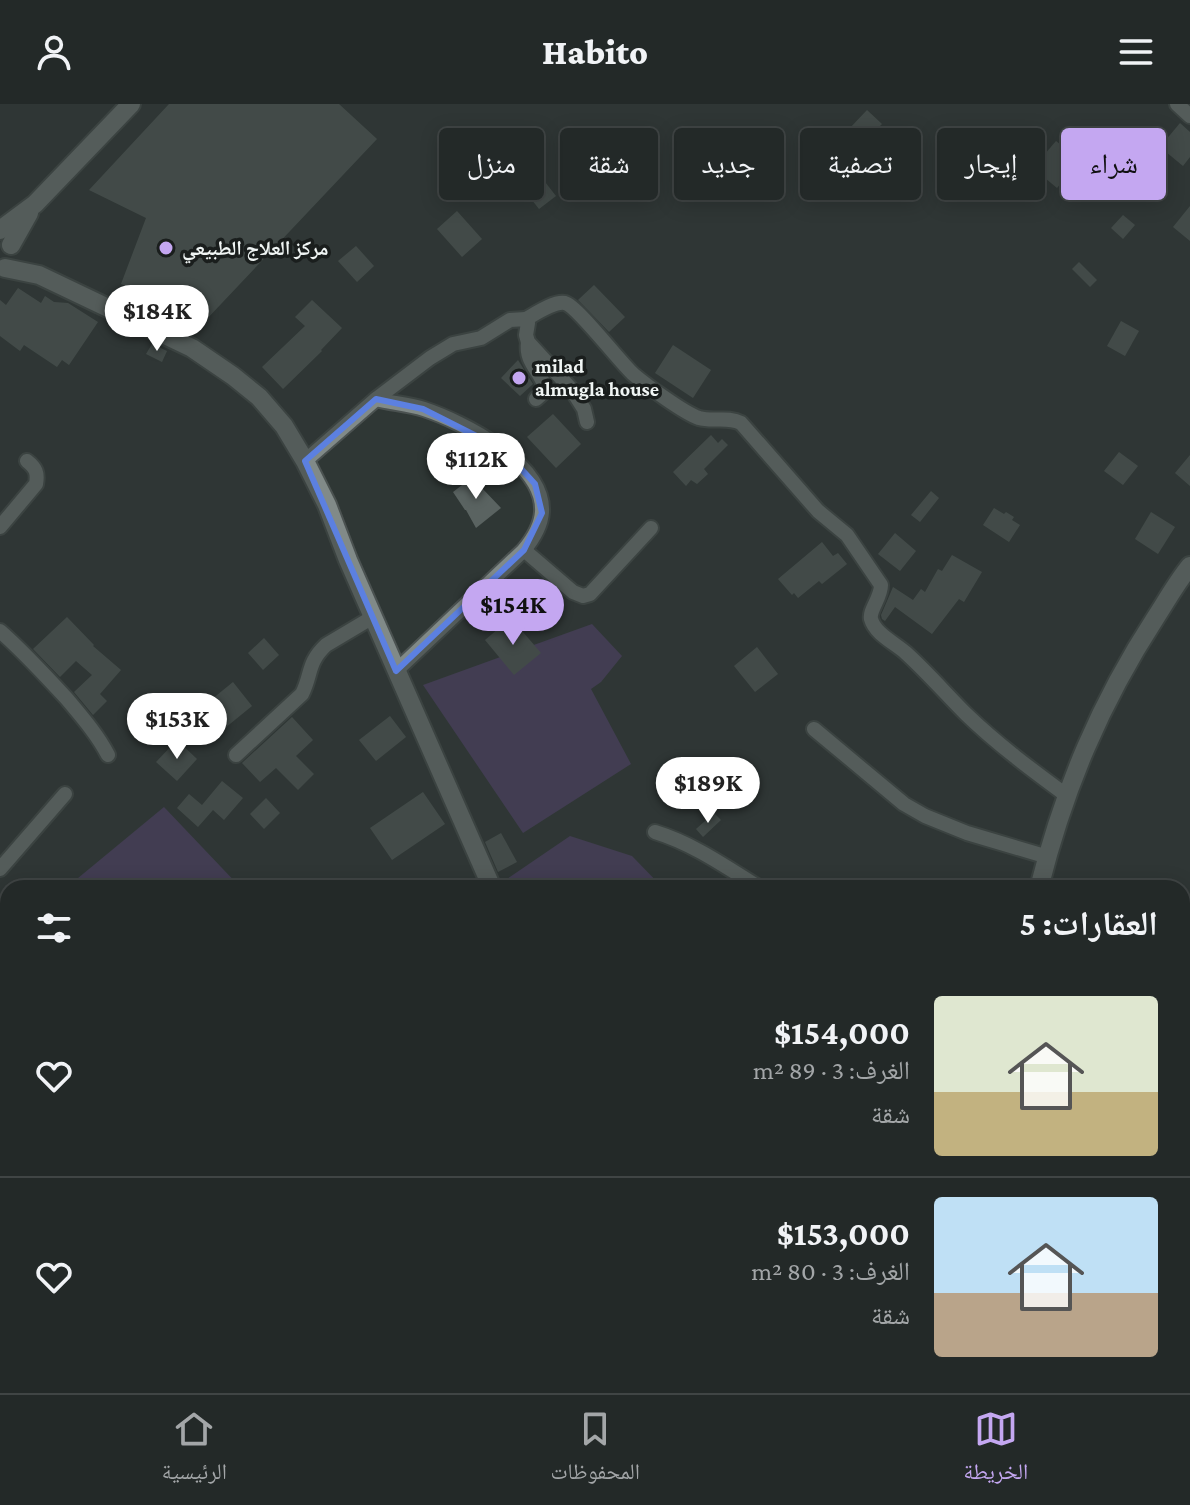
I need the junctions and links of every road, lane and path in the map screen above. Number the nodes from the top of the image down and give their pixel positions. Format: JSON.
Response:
{"nodes":[{"id":1,"x":131,"y":104,"type":"edge"},
{"id":2,"x":1177,"y":104,"type":"edge"},
{"id":3,"x":1190,"y":116,"type":"edge"},
{"id":4,"x":6,"y":240,"type":"edge"},
{"id":5,"x":2,"y":269,"type":"edge"},
{"id":6,"x":39,"y":275,"type":"junction"},
{"id":7,"x":526,"y":319,"type":"junction"},
{"id":8,"x":528,"y":342,"type":"junction"},
{"id":9,"x":376,"y":399,"type":"junction"},
{"id":10,"x":536,"y":399,"type":"dead end"},
{"id":11,"x":587,"y":422,"type":"dead end"},
{"id":12,"x":27,"y":461,"type":"dead end"},
{"id":13,"x":305,"y":461,"type":"junction"},
{"id":14,"x":0,"y":527,"type":"edge"},
{"id":15,"x":651,"y":528,"type":"dead end"},
{"id":16,"x":524,"y":550,"type":"junction"},
{"id":17,"x":1190,"y":566,"type":"edge"},
{"id":18,"x":373,"y":617,"type":"junction"},
{"id":19,"x":0,"y":631,"type":"edge"},
{"id":20,"x":396,"y":671,"type":"junction"},
{"id":21,"x":814,"y":729,"type":"dead end"},
{"id":22,"x":108,"y":755,"type":"dead end"},
{"id":23,"x":236,"y":755,"type":"dead end"},
{"id":24,"x":65,"y":794,"type":"dead end"},
{"id":25,"x":1066,"y":795,"type":"junction"},
{"id":26,"x":655,"y":832,"type":"dead end"},
{"id":27,"x":1048,"y":857,"type":"junction"},
{"id":28,"x":0,"y":869,"type":"edge"},
{"id":29,"x":488,"y":880,"type":"edge"},
{"id":30,"x":747,"y":880,"type":"edge"},
{"id":31,"x":1041,"y":880,"type":"edge"}],
"edges":[{"from":1,"to":4,"type":"street"},
{"from":2,"to":3,"type":"street"},
{"from":4,"to":5,"type":"street"},
{"from":4,"to":6,"type":"street"},
{"from":5,"to":6,"type":"street"},
{"from":6,"to":13,"type":"street"},
{"from":7,"to":8,"type":"street"},
{"from":7,"to":9,"type":"street"},
{"from":7,"to":25,"type":"street"},
{"from":8,"to":10,"type":"street"},
{"from":8,"to":11,"type":"street"},
{"from":9,"to":13,"type":"street"},
{"from":9,"to":16,"type":"street"},
{"from":12,"to":14,"type":"street"},
{"from":13,"to":18,"type":"street"},
{"from":15,"to":16,"type":"street"},
{"from":16,"to":20,"type":"street"},
{"from":17,"to":25,"type":"street"},
{"from":18,"to":20,"type":"street"},
{"from":18,"to":23,"type":"street"},
{"from":19,"to":22,"type":"street"},
{"from":20,"to":29,"type":"street"},
{"from":21,"to":27,"type":"street"},
{"from":24,"to":28,"type":"street"},
{"from":25,"to":27,"type":"street"},
{"from":26,"to":30,"type":"street"},
{"from":27,"to":31,"type":"street"}]}
